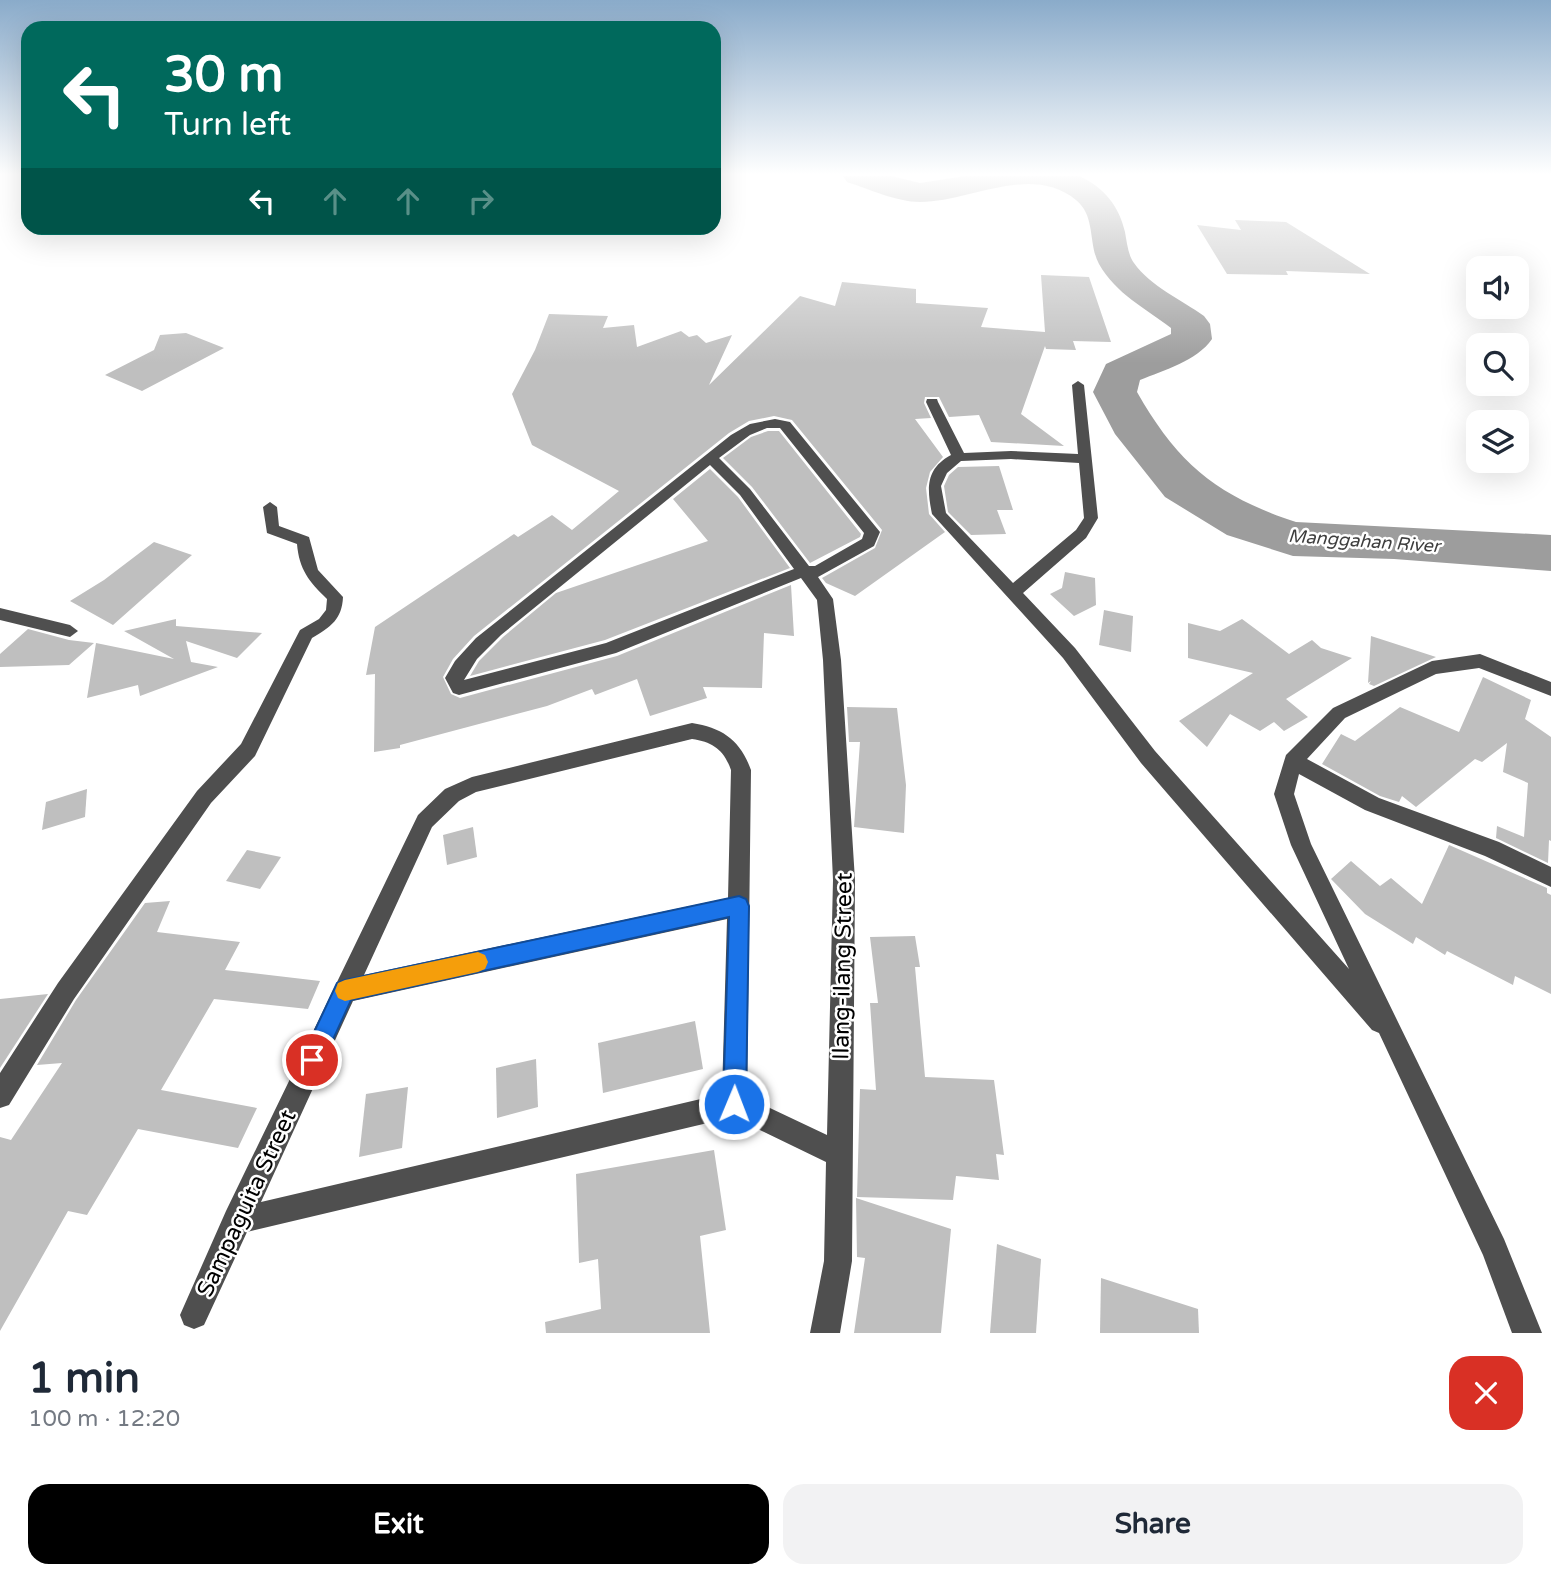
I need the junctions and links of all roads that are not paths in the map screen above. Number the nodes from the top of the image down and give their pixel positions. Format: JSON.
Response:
{"nodes":[{"id":1,"x":1078,"y":385,"type":"dead end"},
{"id":2,"x":932,"y":402,"type":"dead end"},
{"id":3,"x":959,"y":457,"type":"junction"},
{"id":4,"x":711,"y":458,"type":"junction"},
{"id":5,"x":1085,"y":460,"type":"junction"},
{"id":6,"x":270,"y":507,"type":"dead end"},
{"id":7,"x":804,"y":571,"type":"junction"},
{"id":8,"x":1014,"y":593,"type":"junction"},
{"id":9,"x":0,"y":614,"type":"edge"},
{"id":10,"x":70,"y":631,"type":"dead end"},
{"id":11,"x":1551,"y":689,"type":"edge"},
{"id":12,"x":1293,"y":761,"type":"junction"},
{"id":13,"x":1551,"y":877,"type":"edge"},
{"id":14,"x":739,"y":906,"type":"junction"},
{"id":15,"x":345,"y":991,"type":"junction"},
{"id":16,"x":1394,"y":1038,"type":"junction"},
{"id":17,"x":0,"y":1097,"type":"edge"},
{"id":18,"x":734,"y":1104,"type":"junction"},
{"id":19,"x":840,"y":1155,"type":"junction"},
{"id":20,"x":236,"y":1221,"type":"junction"},
{"id":21,"x":194,"y":1315,"type":"dead end"},
{"id":22,"x":825,"y":1333,"type":"edge"},
{"id":23,"x":1527,"y":1333,"type":"edge"}],
"edges":[{"from":1,"to":5,"type":"street"},
{"from":2,"to":3,"type":"street"},
{"from":3,"to":5,"type":"street"},
{"from":3,"to":8,"type":"street"},
{"from":4,"to":7,"type":"street"},
{"from":4,"to":7,"type":"street"},
{"from":4,"to":7,"type":"street"},
{"from":5,"to":8,"type":"street"},
{"from":6,"to":17,"type":"street"},
{"from":7,"to":19,"type":"street","name":"Ilang-ilang Street"},
{"from":8,"to":16,"type":"street"},
{"from":9,"to":10,"type":"street"},
{"from":11,"to":12,"type":"street"},
{"from":12,"to":13,"type":"street"},
{"from":12,"to":16,"type":"street"},
{"from":14,"to":15,"type":"street"},
{"from":14,"to":15,"type":"street","name":"Sampaguita Street"},
{"from":14,"to":18,"type":"street"},
{"from":15,"to":20,"type":"street","name":"Sampaguita Street"},
{"from":16,"to":23,"type":"street"},
{"from":18,"to":19,"type":"street"},
{"from":18,"to":20,"type":"street"},
{"from":19,"to":22,"type":"street","name":"Ilang-ilang Street"},
{"from":20,"to":21,"type":"street","name":"Sampaguita Street"}]}
